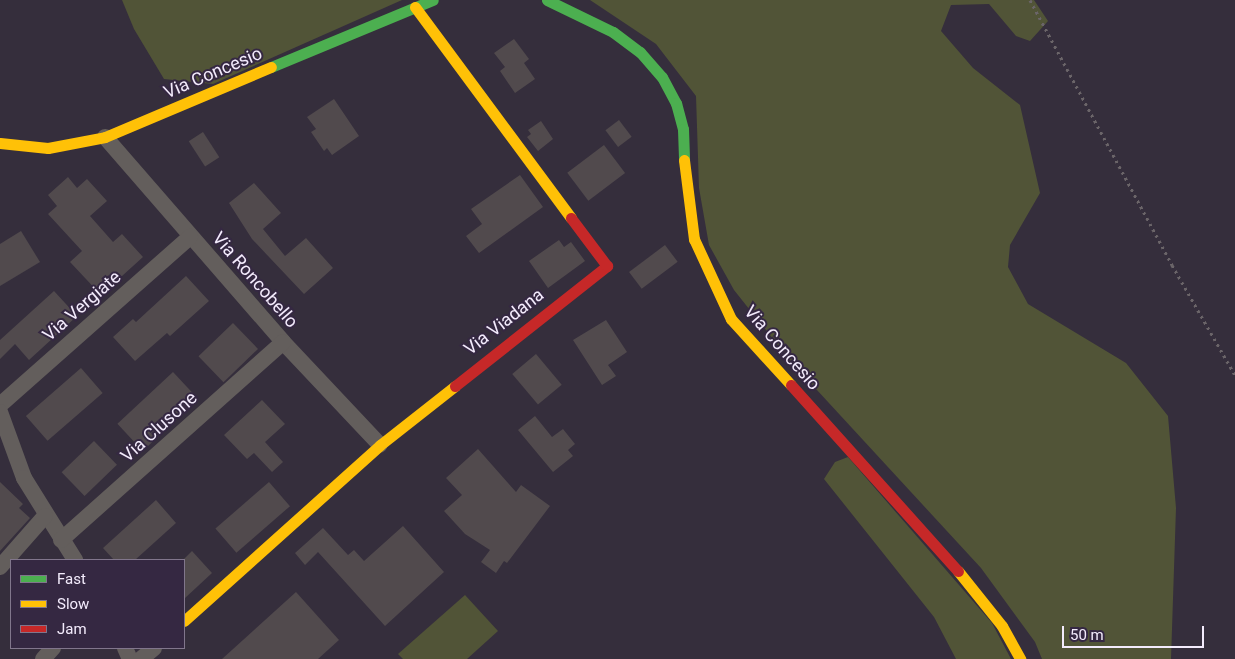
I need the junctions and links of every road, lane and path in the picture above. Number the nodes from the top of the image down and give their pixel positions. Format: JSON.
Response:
{"nodes":[{"id":1,"x":433,"y":0,"type":"edge"},
{"id":2,"x":547,"y":0,"type":"edge"},
{"id":3,"x":1030,"y":0,"type":"edge"},
{"id":4,"x":415,"y":7,"type":"junction"},
{"id":5,"x":105,"y":137,"type":"junction"},
{"id":6,"x":0,"y":143,"type":"edge"},
{"id":7,"x":190,"y":237,"type":"junction"},
{"id":8,"x":283,"y":342,"type":"junction"},
{"id":9,"x":1235,"y":375,"type":"edge"},
{"id":10,"x":0,"y":405,"type":"edge"},
{"id":11,"x":0,"y":412,"type":"edge"},
{"id":12,"x":380,"y":445,"type":"junction"},
{"id":13,"x":45,"y":516,"type":"junction"},
{"id":14,"x":61,"y":540,"type":"junction"},
{"id":15,"x":74,"y":559,"type":"edge"},
{"id":16,"x":0,"y":567,"type":"edge"},
{"id":17,"x":185,"y":620,"type":"edge"},
{"id":18,"x":52,"y":649,"type":"edge"},
{"id":19,"x":153,"y":649,"type":"edge"},
{"id":20,"x":42,"y":659,"type":"edge"},
{"id":21,"x":141,"y":659,"type":"edge"},
{"id":22,"x":1020,"y":659,"type":"edge"}],
"edges":[{"from":1,"to":4,"type":"street","name":"Via Concesio"},
{"from":2,"to":22,"type":"street","name":"Via Concesio"},
{"from":3,"to":9,"type":"path"},
{"from":4,"to":5,"type":"street","name":"Via Concesio"},
{"from":4,"to":12,"type":"street","name":"Via Viadana"},
{"from":5,"to":6,"type":"street","name":"Via Concesio"},
{"from":5,"to":7,"type":"street","name":"Via Roncobello"},
{"from":7,"to":8,"type":"street","name":"Via Roncobello"},
{"from":7,"to":10,"type":"street","name":"Via Vergiate"},
{"from":8,"to":12,"type":"street","name":"Via Roncobello"},
{"from":8,"to":14,"type":"street","name":"Via Clusone"},
{"from":11,"to":13,"type":"street"},
{"from":12,"to":17,"type":"street","name":"Via Viadana"},
{"from":13,"to":14,"type":"street"},
{"from":13,"to":16,"type":"street"},
{"from":14,"to":15,"type":"street"},
{"from":18,"to":20,"type":"street"},
{"from":19,"to":21,"type":"street"}]}
